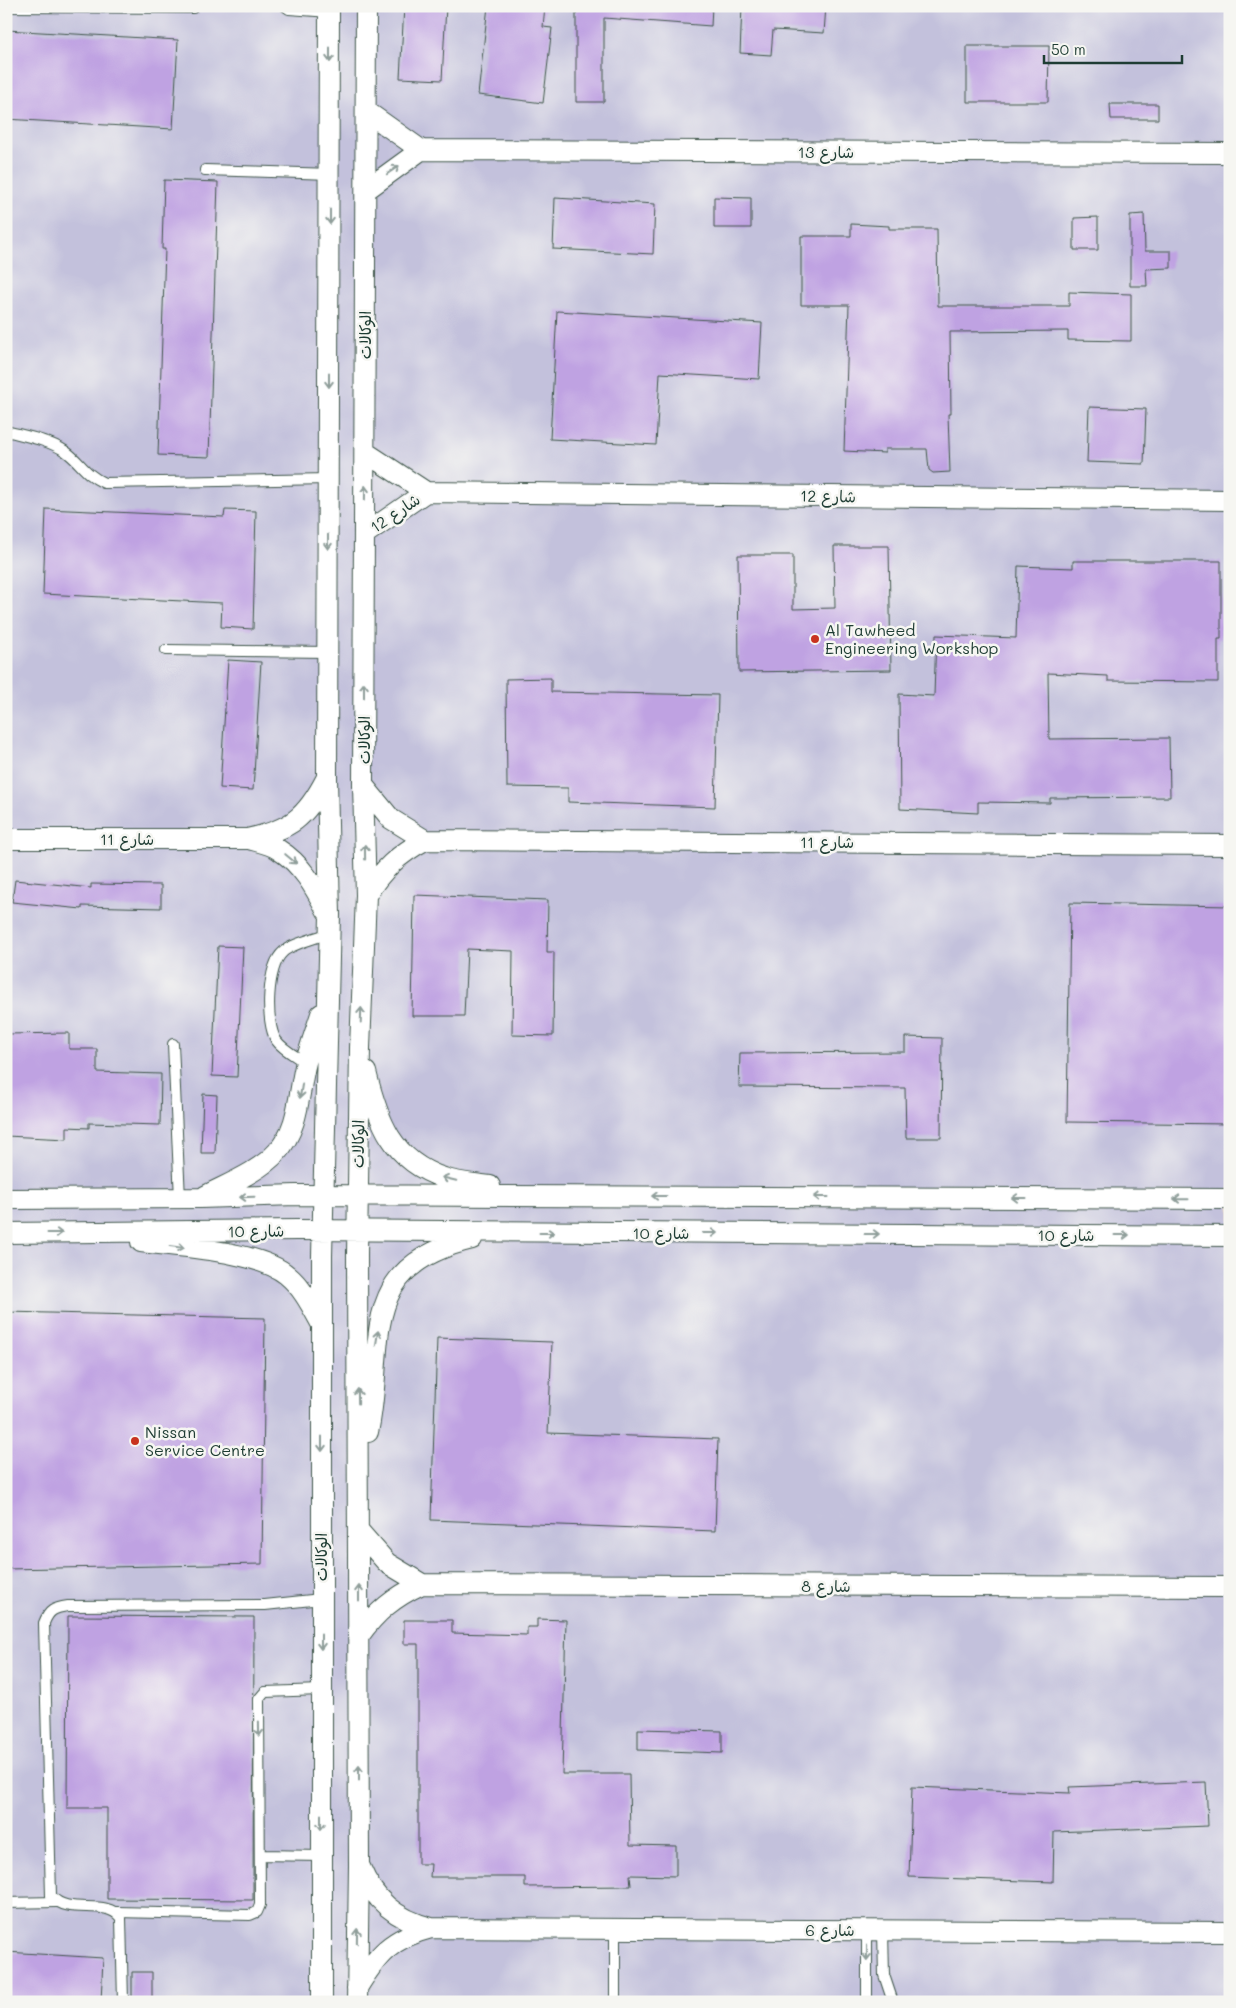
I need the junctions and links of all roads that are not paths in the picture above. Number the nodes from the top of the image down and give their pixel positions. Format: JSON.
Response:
{"nodes":[{"id":1,"x":284,"y":6,"type":"edge"},
{"id":2,"x":366,"y":6,"type":"edge"},
{"id":3,"x":6,"y":7,"type":"edge"},
{"id":4,"x":193,"y":8,"type":"dead end"},
{"id":5,"x":330,"y":9,"type":"edge"},
{"id":6,"x":366,"y":111,"type":"junction"},
{"id":7,"x":421,"y":150,"type":"junction"},
{"id":8,"x":1230,"y":153,"type":"edge"},
{"id":9,"x":205,"y":170,"type":"dead end"},
{"id":10,"x":330,"y":174,"type":"junction"},
{"id":11,"x":366,"y":190,"type":"junction"},
{"id":12,"x":6,"y":430,"type":"edge"},
{"id":13,"x":365,"y":452,"type":"junction"},
{"id":14,"x":329,"y":479,"type":"junction"},
{"id":15,"x":426,"y":492,"type":"junction"},
{"id":16,"x":1230,"y":500,"type":"edge"},
{"id":17,"x":364,"y":534,"type":"junction"},
{"id":18,"x":166,"y":650,"type":"dead end"},
{"id":19,"x":328,"y":652,"type":"junction"},
{"id":20,"x":327,"y":778,"type":"junction"},
{"id":21,"x":363,"y":785,"type":"junction"},
{"id":22,"x":6,"y":839,"type":"edge"},
{"id":23,"x":247,"y":839,"type":"junction"},
{"id":24,"x":425,"y":840,"type":"junction"},
{"id":25,"x":1230,"y":845,"type":"edge"},
{"id":26,"x":366,"y":895,"type":"junction"},
{"id":27,"x":329,"y":924,"type":"junction"},
{"id":28,"x":327,"y":993,"type":"junction"},
{"id":29,"x":173,"y":1044,"type":"dead end"},
{"id":30,"x":360,"y":1048,"type":"junction"},
{"id":31,"x":306,"y":1063,"type":"junction"},
{"id":32,"x":548,"y":1195,"type":"junction"},
{"id":33,"x":324,"y":1196,"type":"junction"},
{"id":34,"x":357,"y":1196,"type":"junction"},
{"id":35,"x":200,"y":1198,"type":"junction"},
{"id":36,"x":6,"y":1199,"type":"edge"},
{"id":37,"x":180,"y":1199,"type":"junction"},
{"id":38,"x":1230,"y":1199,"type":"edge"},
{"id":39,"x":323,"y":1230,"type":"junction"},
{"id":40,"x":357,"y":1231,"type":"junction"},
{"id":41,"x":498,"y":1232,"type":"junction"},
{"id":42,"x":6,"y":1233,"type":"edge"},
{"id":43,"x":95,"y":1233,"type":"junction"},
{"id":44,"x":1229,"y":1236,"type":"edge"},
{"id":45,"x":323,"y":1327,"type":"junction"},
{"id":46,"x":359,"y":1473,"type":"junction"},
{"id":47,"x":358,"y":1531,"type":"junction"},
{"id":48,"x":422,"y":1584,"type":"junction"},
{"id":49,"x":1230,"y":1587,"type":"edge"},
{"id":50,"x":321,"y":1599,"type":"junction"},
{"id":51,"x":359,"y":1636,"type":"junction"},
{"id":52,"x":321,"y":1690,"type":"junction"},
{"id":53,"x":261,"y":1855,"type":"junction"},
{"id":54,"x":321,"y":1856,"type":"junction"},
{"id":55,"x":359,"y":1866,"type":"junction"},
{"id":56,"x":56,"y":1902,"type":"junction"},
{"id":57,"x":6,"y":1903,"type":"edge"},
{"id":58,"x":116,"y":1912,"type":"junction"},
{"id":59,"x":431,"y":1928,"type":"junction"},
{"id":60,"x":615,"y":1930,"type":"junction"},
{"id":61,"x":875,"y":1931,"type":"junction"},
{"id":62,"x":1230,"y":1932,"type":"edge"},
{"id":63,"x":357,"y":1995,"type":"edge"},
{"id":64,"x":123,"y":2002,"type":"edge"},
{"id":65,"x":322,"y":2002,"type":"edge"},
{"id":66,"x":615,"y":2002,"type":"edge"},
{"id":67,"x":867,"y":2002,"type":"edge"},
{"id":68,"x":893,"y":2002,"type":"edge"}],
"edges":[{"from":1,"to":5,"type":"lane"},
{"from":2,"to":6,"type":"street","name":"الوكالات"},
{"from":3,"to":4,"type":"lane"},
{"from":5,"to":10,"type":"street","name":"الوكالات","one_way":true},
{"from":6,"to":7,"type":"street"},
{"from":6,"to":11,"type":"street","name":"الوكالات"},
{"from":7,"to":8,"type":"street","name":"شارع 13"},
{"from":11,"to":7,"type":"street","one_way":true},
{"from":9,"to":10,"type":"lane"},
{"from":10,"to":14,"type":"street","name":"الوكالات","one_way":true},
{"from":11,"to":13,"type":"street","name":"الوكالات"},
{"from":12,"to":14,"type":"lane"},
{"from":13,"to":15,"type":"street","name":"شارع 12"},
{"from":17,"to":13,"type":"street","name":"الوكالات","one_way":true},
{"from":14,"to":19,"type":"street","name":"الوكالات","one_way":true},
{"from":15,"to":16,"type":"street","name":"شارع 12"},
{"from":15,"to":17,"type":"street","name":"شارع 12"},
{"from":21,"to":17,"type":"street","name":"الوكالات","one_way":true},
{"from":18,"to":19,"type":"lane"},
{"from":19,"to":20,"type":"street","name":"الوكالات"},
{"from":20,"to":23,"type":"street","name":"شارع 11"},
{"from":20,"to":27,"type":"street","name":"الوكالات"},
{"from":21,"to":24,"type":"street"},
{"from":26,"to":21,"type":"street","name":"الوكالات","one_way":true},
{"from":22,"to":23,"type":"street","name":"شارع 11"},
{"from":23,"to":27,"type":"street","name":"شارع 11","one_way":true},
{"from":24,"to":25,"type":"street","name":"شارع 11"},
{"from":24,"to":26,"type":"street"},
{"from":30,"to":26,"type":"street","name":"الوكالات","one_way":true},
{"from":27,"to":28,"type":"street","name":"الوكالات"},
{"from":27,"to":31,"type":"lane"},
{"from":28,"to":31,"type":"street","name":"الوكالات"},
{"from":28,"to":33,"type":"street","name":"الوكالات"},
{"from":29,"to":37,"type":"lane"},
{"from":32,"to":30,"type":"street","one_way":true},
{"from":30,"to":34,"type":"street","name":"الوكالات"},
{"from":31,"to":35,"type":"street","name":"الوكالات","one_way":true},
{"from":32,"to":34,"type":"street"},
{"from":38,"to":32,"type":"street","one_way":true},
{"from":33,"to":34,"type":"street"},
{"from":33,"to":35,"type":"street","one_way":true},
{"from":33,"to":39,"type":"street","name":"الوكالات"},
{"from":34,"to":40,"type":"street","name":"الوكالات"},
{"from":35,"to":37,"type":"street"},
{"from":36,"to":37,"type":"street"},
{"from":39,"to":40,"type":"street","name":"شارع 10"},
{"from":39,"to":43,"type":"street","name":"شارع 10"},
{"from":39,"to":45,"type":"street","name":"الوكالات"},
{"from":40,"to":41,"type":"street","name":"شارع 10"},
{"from":46,"to":40,"type":"street","name":"الوكالات","one_way":true},
{"from":41,"to":44,"type":"street","name":"شارع 10","one_way":true},
{"from":46,"to":41,"type":"street","name":"الوكالات","one_way":true},
{"from":42,"to":43,"type":"street","name":"شارع 10","one_way":true},
{"from":43,"to":45,"type":"street","name":"شارع 10","one_way":true},
{"from":45,"to":50,"type":"street","name":"الوكالات","one_way":true},
{"from":46,"to":47,"type":"street","name":"الوكالات"},
{"from":47,"to":48,"type":"street"},
{"from":51,"to":47,"type":"street","name":"الوكالات","one_way":true},
{"from":48,"to":49,"type":"street","name":"شارع 8"},
{"from":48,"to":51,"type":"street","name":"شارع 8"},
{"from":50,"to":52,"type":"street","name":"الوكالات","one_way":true},
{"from":50,"to":56,"type":"lane"},
{"from":55,"to":51,"type":"street","name":"الوكالات","one_way":true},
{"from":52,"to":53,"type":"lane","one_way":true},
{"from":52,"to":54,"type":"street","name":"الوكالات","one_way":true},
{"from":53,"to":54,"type":"lane"},
{"from":53,"to":58,"type":"lane"},
{"from":54,"to":65,"type":"street","name":"الوكالات"},
{"from":55,"to":59,"type":"street","name":"شارع 6"},
{"from":63,"to":55,"type":"street","name":"الوكالات","one_way":true},
{"from":56,"to":57,"type":"lane"},
{"from":56,"to":58,"type":"lane"},
{"from":58,"to":64,"type":"lane"},
{"from":59,"to":60,"type":"street","name":"شارع 6"},
{"from":59,"to":63,"type":"street","name":"شارع 6"},
{"from":60,"to":61,"type":"street","name":"شارع 6"},
{"from":60,"to":66,"type":"lane"},
{"from":61,"to":62,"type":"street","name":"شارع 6"},
{"from":61,"to":67,"type":"lane","one_way":true},
{"from":61,"to":68,"type":"lane"}]}
